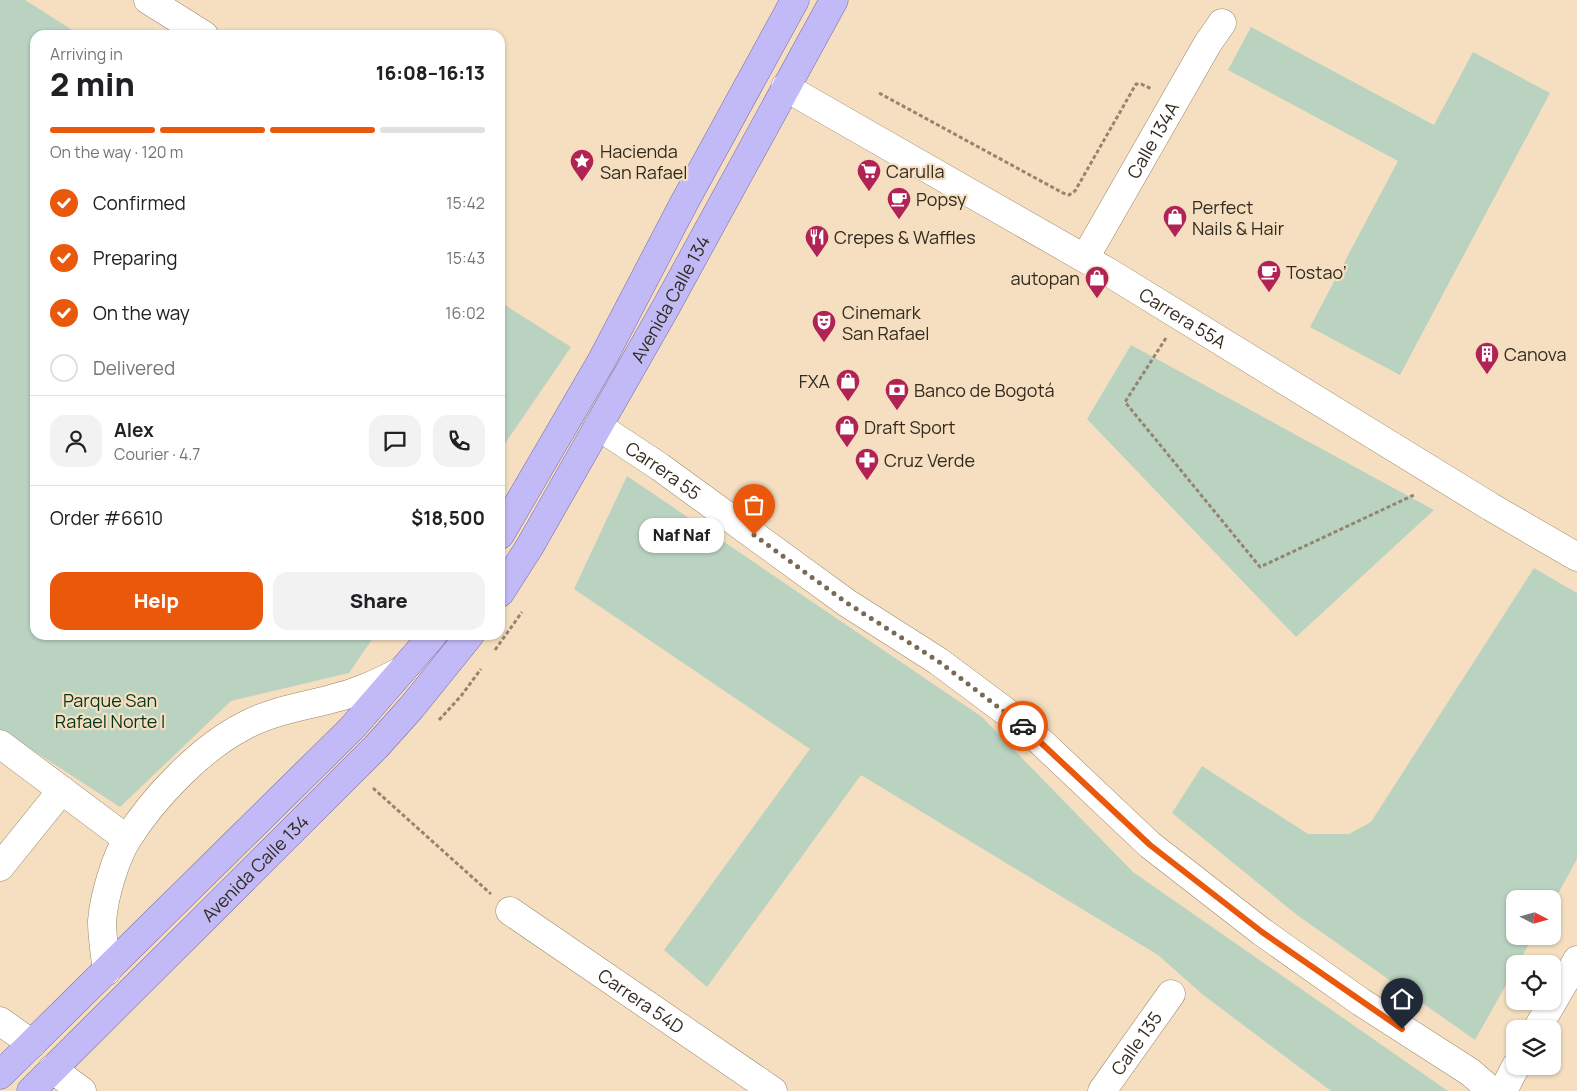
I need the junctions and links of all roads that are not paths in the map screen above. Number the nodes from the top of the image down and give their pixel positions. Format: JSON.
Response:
{"nodes":[{"id":1,"x":148,"y":0,"type":"edge"},
{"id":2,"x":795,"y":0,"type":"edge"},
{"id":3,"x":834,"y":0,"type":"edge"},
{"id":4,"x":1222,"y":23,"type":"dead end"},
{"id":5,"x":196,"y":30,"type":"edge"},
{"id":6,"x":785,"y":87,"type":"junction"},
{"id":7,"x":1085,"y":258,"type":"junction"},
{"id":8,"x":598,"y":426,"type":"junction"},
{"id":9,"x":505,"y":527,"type":"edge"},
{"id":10,"x":1577,"y":557,"type":"edge"},
{"id":11,"x":505,"y":585,"type":"edge"},
{"id":12,"x":429,"y":640,"type":"edge"},
{"id":13,"x":466,"y":640,"type":"edge"},
{"id":14,"x":405,"y":669,"type":"junction"},
{"id":15,"x":0,"y":744,"type":"edge"},
{"id":16,"x":62,"y":790,"type":"junction"},
{"id":17,"x":127,"y":839,"type":"junction"},
{"id":18,"x":0,"y":867,"type":"edge"},
{"id":19,"x":510,"y":911,"type":"road end"},
{"id":20,"x":1577,"y":960,"type":"edge"},
{"id":21,"x":107,"y":970,"type":"junction"},
{"id":22,"x":1171,"y":994,"type":"dead end"},
{"id":23,"x":1542,"y":1020,"type":"edge"},
{"id":24,"x":0,"y":1021,"type":"edge"},
{"id":25,"x":32,"y":1044,"type":"junction"},
{"id":26,"x":52,"y":1069,"type":"junction"},
{"id":27,"x":0,"y":1075,"type":"edge"},
{"id":28,"x":1512,"y":1075,"type":"edge"},
{"id":29,"x":31,"y":1091,"type":"edge"},
{"id":30,"x":82,"y":1091,"type":"edge"},
{"id":31,"x":773,"y":1091,"type":"edge"},
{"id":32,"x":1102,"y":1091,"type":"edge"},
{"id":33,"x":1492,"y":1091,"type":"edge"},
{"id":34,"x":1504,"y":1091,"type":"edge"}],
"edges":[{"from":1,"to":5,"type":"street"},
{"from":2,"to":9,"type":"main road","name":"Avenida Calle 134"},
{"from":3,"to":6,"type":"main road","name":"Avenida Calle 134"},
{"from":4,"to":7,"type":"street","name":"Calle 134A"},
{"from":6,"to":7,"type":"street","name":"Carrera 55A"},
{"from":6,"to":8,"type":"main road","name":"Avenida Calle 134"},
{"from":7,"to":10,"type":"street","name":"Carrera 55A"},
{"from":8,"to":11,"type":"main road","name":"Avenida Calle 134"},
{"from":8,"to":33,"type":"street","name":"Carrera 55"},
{"from":12,"to":14,"type":"main road","name":"Avenida Calle 134"},
{"from":13,"to":26,"type":"main road","name":"Avenida Calle 134"},
{"from":14,"to":17,"type":"street"},
{"from":14,"to":21,"type":"main road","name":"Avenida Calle 134"},
{"from":15,"to":16,"type":"street"},
{"from":16,"to":17,"type":"street"},
{"from":16,"to":18,"type":"street"},
{"from":17,"to":21,"type":"street"},
{"from":19,"to":31,"type":"street","name":"Carrera 54D"},
{"from":20,"to":23,"type":"street"},
{"from":21,"to":25,"type":"main road","name":"Avenida Calle 134"},
{"from":22,"to":32,"type":"street","name":"Calle 135"},
{"from":24,"to":25,"type":"street"},
{"from":25,"to":27,"type":"main road","name":"Avenida Calle 134"},
{"from":26,"to":29,"type":"main road","name":"Avenida Calle 134"},
{"from":26,"to":30,"type":"street"},
{"from":28,"to":34,"type":"street"}]}
